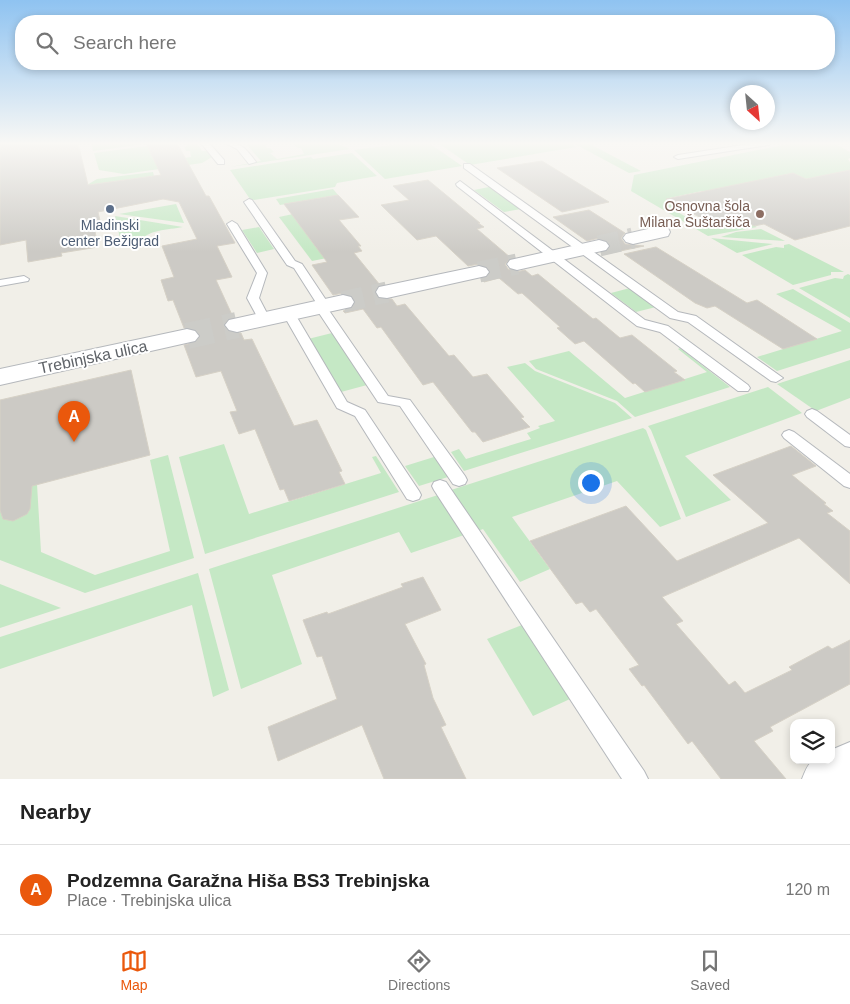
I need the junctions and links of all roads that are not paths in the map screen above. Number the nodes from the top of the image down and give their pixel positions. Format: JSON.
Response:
{"nodes":[{"id":1,"x":486,"y":179,"type":"edge"},
{"id":2,"x":460,"y":184,"type":"dead end"},
{"id":3,"x":249,"y":202,"type":"dead end"},
{"id":4,"x":232,"y":224,"type":"dead end"},
{"id":5,"x":661,"y":232,"type":"dead end"},
{"id":6,"x":633,"y":238,"type":"tunnel mouth"},
{"id":7,"x":591,"y":248,"type":"junction"},
{"id":8,"x":554,"y":255,"type":"junction"},
{"id":9,"x":517,"y":264,"type":"tunnel mouth"},
{"id":10,"x":479,"y":272,"type":"tunnel mouth"},
{"id":11,"x":24,"y":279,"type":"dead end"},
{"id":12,"x":0,"y":283,"type":"edge"},
{"id":13,"x":386,"y":292,"type":"tunnel mouth"},
{"id":14,"x":329,"y":305,"type":"junction"},
{"id":15,"x":289,"y":314,"type":"junction"},
{"id":16,"x":264,"y":319,"type":"junction"},
{"id":17,"x":236,"y":325,"type":"tunnel mouth"},
{"id":18,"x":187,"y":336,"type":"tunnel mouth"},
{"id":19,"x":0,"y":377,"type":"edge"},
{"id":20,"x":776,"y":378,"type":"dead end"},
{"id":21,"x":743,"y":388,"type":"dead end"},
{"id":22,"x":812,"y":414,"type":"dead end"},
{"id":23,"x":790,"y":435,"type":"dead end"},
{"id":24,"x":850,"y":442,"type":"edge"},
{"id":25,"x":460,"y":480,"type":"dead end"},
{"id":26,"x":850,"y":482,"type":"edge"},
{"id":27,"x":440,"y":486,"type":"dead end"},
{"id":28,"x":413,"y":495,"type":"dead end"},
{"id":29,"x":850,"y":764,"type":"edge"},
{"id":30,"x":636,"y":779,"type":"edge"},
{"id":31,"x":824,"y":779,"type":"edge"}],
"edges":[{"from":1,"to":7,"type":"lane"},
{"from":2,"to":8,"type":"lane"},
{"from":3,"to":14,"type":"lane"},
{"from":4,"to":16,"type":"lane"},
{"from":5,"to":6,"type":"street"},
{"from":7,"to":8,"type":"street"},
{"from":7,"to":20,"type":"lane"},
{"from":8,"to":9,"type":"street"},
{"from":8,"to":21,"type":"lane"},
{"from":10,"to":13,"type":"street"},
{"from":11,"to":12,"type":"lane"},
{"from":14,"to":15,"type":"street"},
{"from":14,"to":25,"type":"lane"},
{"from":15,"to":16,"type":"street"},
{"from":15,"to":28,"type":"lane"},
{"from":16,"to":17,"type":"street"},
{"from":18,"to":19,"type":"street","name":"Trebinjska ulica"},
{"from":22,"to":24,"type":"lane"},
{"from":23,"to":26,"type":"lane"},
{"from":27,"to":30,"type":"lane"},
{"from":29,"to":31,"type":"street"}]}
